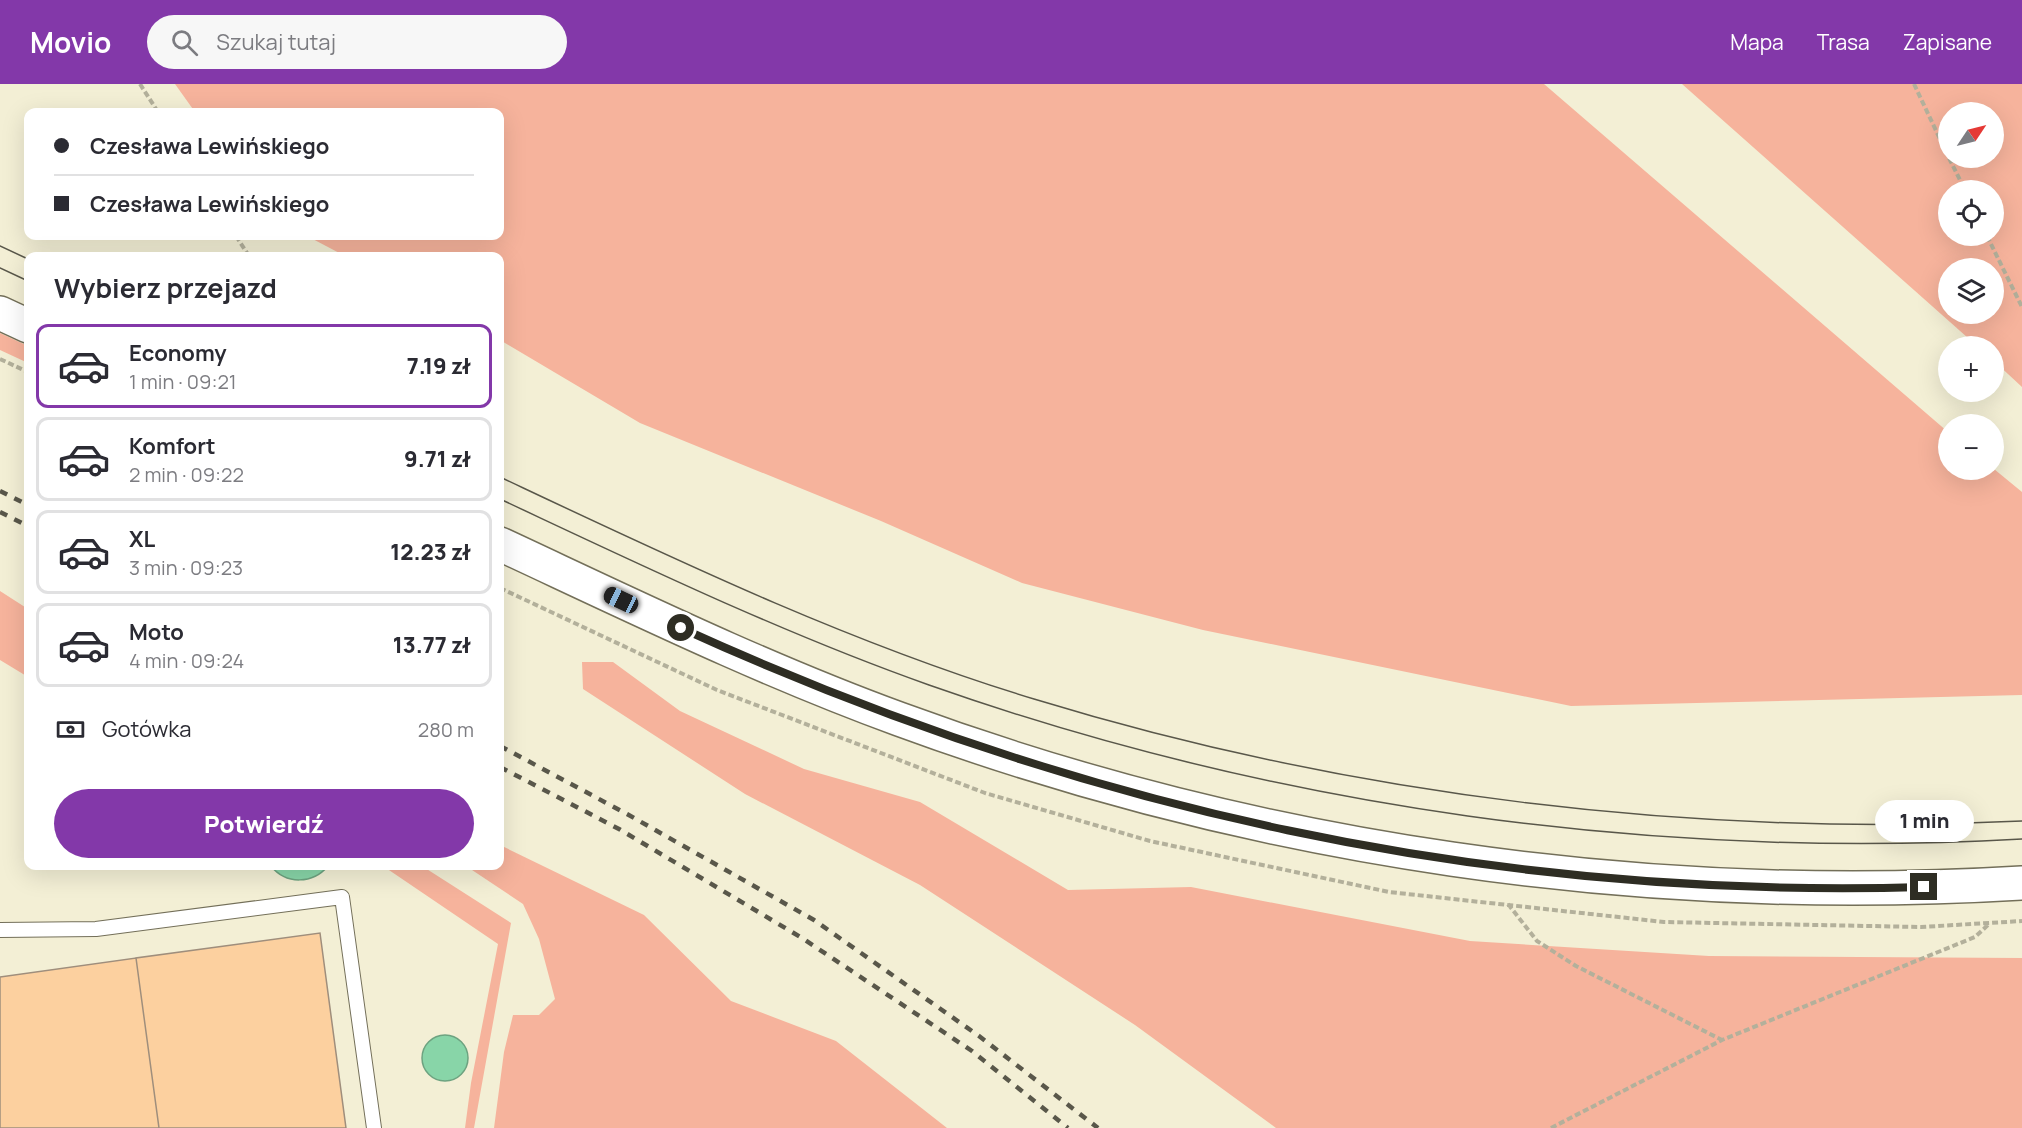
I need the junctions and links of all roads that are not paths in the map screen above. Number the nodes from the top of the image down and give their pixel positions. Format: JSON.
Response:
{"nodes":[{"id":1,"x":0,"y":313,"type":"edge"},
{"id":2,"x":24,"y":324,"type":"edge"},
{"id":3,"x":504,"y":546,"type":"edge"},
{"id":4,"x":2022,"y":883,"type":"edge"},
{"id":5,"x":0,"y":930,"type":"edge"},
{"id":6,"x":374,"y":1128,"type":"edge"}],
"edges":[{"from":1,"to":2,"type":"street"},
{"from":3,"to":4,"type":"street"},
{"from":5,"to":6,"type":"lane"}]}
